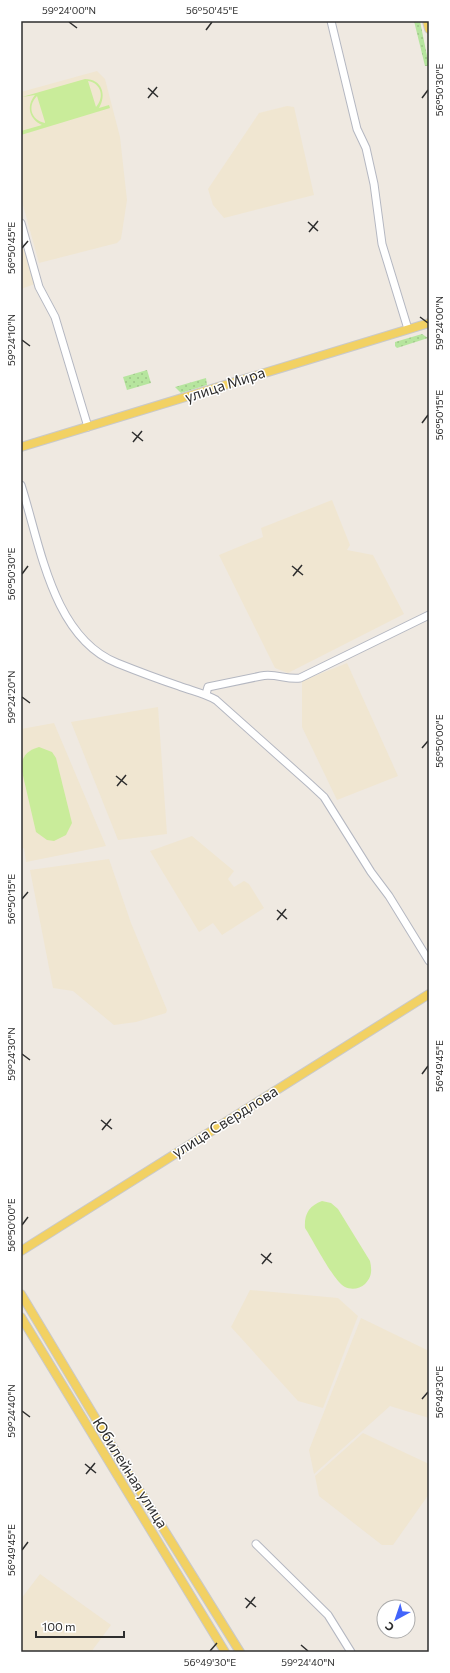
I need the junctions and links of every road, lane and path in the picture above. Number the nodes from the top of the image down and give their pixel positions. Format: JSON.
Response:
{"nodes":[{"id":1,"x":331,"y":21,"type":"edge"},
{"id":2,"x":427,"y":21,"type":"edge"},
{"id":3,"x":429,"y":29,"type":"edge"},
{"id":4,"x":21,"y":223,"type":"edge"},
{"id":5,"x":429,"y":323,"type":"edge"},
{"id":6,"x":408,"y":329,"type":"junction"},
{"id":7,"x":88,"y":427,"type":"junction"},
{"id":8,"x":21,"y":447,"type":"edge"},
{"id":9,"x":21,"y":485,"type":"edge"},
{"id":10,"x":429,"y":615,"type":"edge"},
{"id":11,"x":206,"y":694,"type":"junction"},
{"id":12,"x":429,"y":961,"type":"edge"},
{"id":13,"x":429,"y":994,"type":"edge"},
{"id":14,"x":21,"y":1251,"type":"edge"},
{"id":15,"x":21,"y":1294,"type":"edge"},
{"id":16,"x":21,"y":1317,"type":"edge"},
{"id":17,"x":256,"y":1544,"type":"dead end"},
{"id":18,"x":225,"y":1652,"type":"edge"},
{"id":19,"x":240,"y":1652,"type":"edge"},
{"id":20,"x":351,"y":1652,"type":"edge"}],
"edges":[{"from":1,"to":6,"type":"street"},
{"from":2,"to":3,"type":"main road"},
{"from":4,"to":7,"type":"street"},
{"from":5,"to":6,"type":"main road","name":"улица Мира"},
{"from":6,"to":7,"type":"main road","name":"улица Мира"},
{"from":7,"to":8,"type":"main road","name":"улица Мира"},
{"from":9,"to":11,"type":"street"},
{"from":10,"to":11,"type":"street"},
{"from":11,"to":12,"type":"street"},
{"from":13,"to":14,"type":"main road","name":"улица Свердлова"},
{"from":15,"to":19,"type":"main road","name":"Юбилейная улица"},
{"from":16,"to":18,"type":"main road","name":"Юбилейная улица"},
{"from":17,"to":20,"type":"street"}]}
